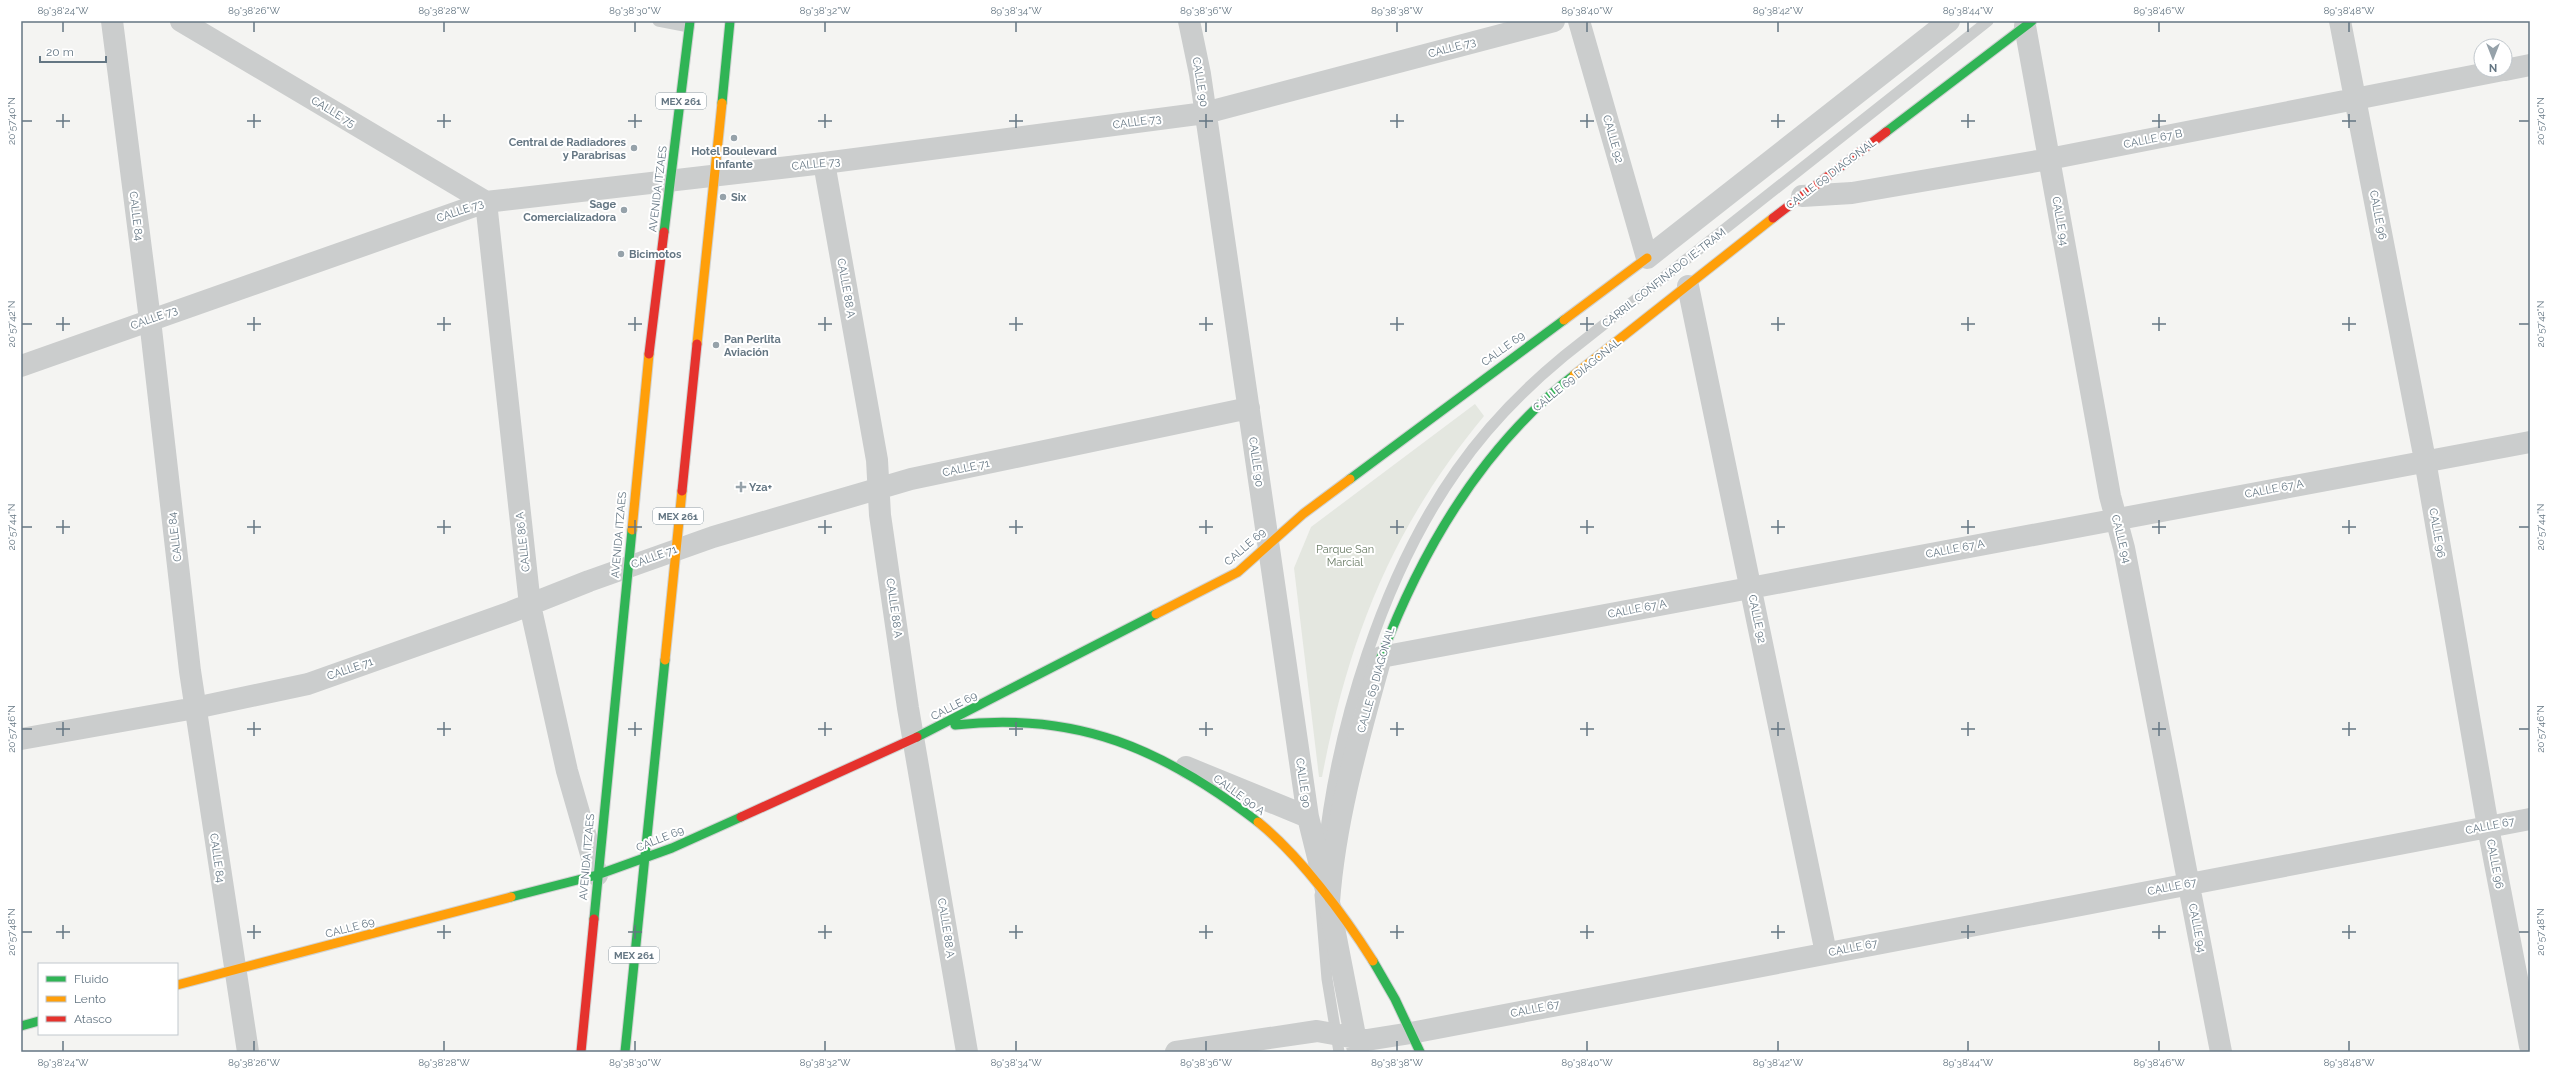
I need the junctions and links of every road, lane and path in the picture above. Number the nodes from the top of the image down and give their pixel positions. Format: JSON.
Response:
{"nodes":[{"id":1,"x":112,"y":21,"type":"edge"},
{"id":2,"x":181,"y":21,"type":"edge"},
{"id":3,"x":658,"y":21,"type":"edge"},
{"id":4,"x":730,"y":21,"type":"edge"},
{"id":5,"x":1189,"y":21,"type":"edge"},
{"id":6,"x":1554,"y":21,"type":"edge"},
{"id":7,"x":1579,"y":21,"type":"edge"},
{"id":8,"x":1949,"y":21,"type":"edge"},
{"id":9,"x":1988,"y":21,"type":"edge"},
{"id":10,"x":2340,"y":21,"type":"edge"},
{"id":11,"x":689,"y":24,"type":"edge"},
{"id":12,"x":2028,"y":24,"type":"edge"},
{"id":13,"x":2530,"y":65,"type":"edge"},
{"id":14,"x":2513,"y":68,"type":"edge"},
{"id":15,"x":2473,"y":76,"type":"edge"},
{"id":16,"x":2356,"y":100,"type":"junction"},
{"id":17,"x":1205,"y":113,"type":"junction"},
{"id":18,"x":2049,"y":159,"type":"junction"},
{"id":19,"x":824,"y":163,"type":"junction"},
{"id":20,"x":713,"y":174,"type":"junction"},
{"id":21,"x":672,"y":180,"type":"junction"},
{"id":22,"x":1802,"y":196,"type":"junction"},
{"id":23,"x":486,"y":202,"type":"junction"},
{"id":24,"x":1647,"y":258,"type":"junction"},
{"id":25,"x":1688,"y":286,"type":"junction"},
{"id":26,"x":150,"y":320,"type":"junction"},
{"id":27,"x":21,"y":366,"type":"edge"},
{"id":28,"x":1249,"y":408,"type":"junction"},
{"id":29,"x":2530,"y":442,"type":"edge"},
{"id":30,"x":2425,"y":460,"type":"junction"},
{"id":31,"x":879,"y":489,"type":"junction"},
{"id":32,"x":2116,"y":518,"type":"junction"},
{"id":33,"x":1268,"y":543,"type":"junction"},
{"id":34,"x":675,"y":550,"type":"junction"},
{"id":35,"x":629,"y":566,"type":"junction"},
{"id":36,"x":1751,"y":588,"type":"junction"},
{"id":37,"x":530,"y":605,"type":"junction"},
{"id":38,"x":1381,"y":657,"type":"junction"},
{"id":39,"x":195,"y":708,"type":"junction"},
{"id":40,"x":938,"y":728,"type":"junction"},
{"id":41,"x":21,"y":739,"type":"edge"},
{"id":42,"x":914,"y":739,"type":"junction"},
{"id":43,"x":1143,"y":750,"type":"junction"},
{"id":44,"x":1308,"y":818,"type":"junction"},
{"id":45,"x":2530,"y":819,"type":"edge"},
{"id":46,"x":2488,"y":827,"type":"junction"},
{"id":47,"x":644,"y":858,"type":"junction"},
{"id":48,"x":598,"y":875,"type":"junction"},
{"id":49,"x":2189,"y":884,"type":"junction"},
{"id":50,"x":1323,"y":889,"type":"junction"},
{"id":51,"x":1826,"y":953,"type":"junction"},
{"id":52,"x":235,"y":970,"type":"junction"},
{"id":53,"x":178,"y":986,"type":"edge"},
{"id":54,"x":38,"y":1021,"type":"edge"},
{"id":55,"x":21,"y":1026,"type":"edge"},
{"id":56,"x":1411,"y":1033,"type":"junction"},
{"id":57,"x":1351,"y":1044,"type":"edge"},
{"id":58,"x":2530,"y":1046,"type":"edge"},
{"id":59,"x":248,"y":1052,"type":"edge"},
{"id":60,"x":581,"y":1052,"type":"edge"},
{"id":61,"x":624,"y":1052,"type":"edge"},
{"id":62,"x":967,"y":1052,"type":"edge"},
{"id":63,"x":1176,"y":1052,"type":"edge"},
{"id":64,"x":1420,"y":1052,"type":"edge"},
{"id":65,"x":2221,"y":1052,"type":"edge"}],
"edges":[{"from":1,"to":26,"type":"street","name":"CALLE 84"},
{"from":2,"to":23,"type":"street","name":"CALLE 75"},
{"from":3,"to":11,"type":"lane"},
{"from":4,"to":20,"type":"main road","number":"MEX 261"},
{"from":5,"to":17,"type":"street","name":"CALLE 90"},
{"from":6,"to":17,"type":"street","name":"CALLE 73"},
{"from":7,"to":24,"type":"street","name":"CALLE 92"},
{"from":8,"to":24,"type":"street"},
{"from":9,"to":50,"type":"lane","name":"CARRIL CONFINADO IE-TRAM"},
{"from":10,"to":16,"type":"street","name":"CALLE 96"},
{"from":11,"to":21,"type":"main road","name":"AVENIDA ITZAES","number":"MEX 261"},
{"from":12,"to":18,"type":"street","name":"CALLE 94"},
{"from":12,"to":22,"type":"main road","name":"CALLE 69 DIAGONAL"},
{"from":13,"to":14,"type":"street","name":"CALLE 67 B"},
{"from":15,"to":16,"type":"street","name":"CALLE 67 B"},
{"from":16,"to":18,"type":"street","name":"CALLE 67 B"},
{"from":16,"to":30,"type":"street","name":"CALLE 96"},
{"from":17,"to":19,"type":"street","name":"CALLE 73"},
{"from":17,"to":28,"type":"street","name":"CALLE 90"},
{"from":18,"to":22,"type":"street","name":"CALLE 67 B"},
{"from":18,"to":32,"type":"street","name":"CALLE 94"},
{"from":19,"to":20,"type":"street","name":"CALLE 73"},
{"from":19,"to":31,"type":"street","name":"CALLE 88 A"},
{"from":20,"to":21,"type":"street","name":"CALLE 73"},
{"from":20,"to":34,"type":"main road","number":"MEX 261"},
{"from":21,"to":23,"type":"street","name":"CALLE 73"},
{"from":21,"to":35,"type":"main road","name":"AVENIDA ITZAES","number":"MEX 261"},
{"from":22,"to":25,"type":"main road","name":"CALLE 69 DIAGONAL"},
{"from":23,"to":26,"type":"street","name":"CALLE 73"},
{"from":23,"to":37,"type":"street","name":"CALLE 86 A"},
{"from":24,"to":33,"type":"main road","name":"CALLE 69"},
{"from":25,"to":36,"type":"street","name":"CALLE 92"},
{"from":25,"to":38,"type":"main road","name":"CALLE 69 DIAGONAL"},
{"from":26,"to":27,"type":"street","name":"CALLE 73"},
{"from":26,"to":39,"type":"street","name":"CALLE 84"},
{"from":28,"to":31,"type":"street","name":"CALLE 71"},
{"from":28,"to":33,"type":"street","name":"CALLE 90"},
{"from":29,"to":30,"type":"street","name":"CALLE 67 A"},
{"from":30,"to":32,"type":"street","name":"CALLE 67 A"},
{"from":30,"to":46,"type":"street","name":"CALLE 96"},
{"from":31,"to":34,"type":"street","name":"CALLE 71"},
{"from":31,"to":42,"type":"street","name":"CALLE 88 A"},
{"from":32,"to":36,"type":"street","name":"CALLE 67 A"},
{"from":32,"to":49,"type":"street","name":"CALLE 94"},
{"from":33,"to":40,"type":"main road","name":"CALLE 69"},
{"from":33,"to":44,"type":"street","name":"CALLE 90"},
{"from":34,"to":35,"type":"street","name":"CALLE 71"},
{"from":34,"to":47,"type":"main road","number":"MEX 261"},
{"from":35,"to":37,"type":"street","name":"CALLE 71"},
{"from":35,"to":48,"type":"main road","name":"AVENIDA ITZAES","number":"MEX 261"},
{"from":36,"to":38,"type":"street","name":"CALLE 67 A"},
{"from":36,"to":51,"type":"street","name":"CALLE 92"},
{"from":37,"to":39,"type":"street","name":"CALLE 71"},
{"from":37,"to":48,"type":"street","name":"CALLE 86 A"},
{"from":38,"to":50,"type":"street","name":"CALLE 69 DIAGONAL"},
{"from":39,"to":41,"type":"street","name":"CALLE 71"},
{"from":39,"to":52,"type":"street","name":"CALLE 84"},
{"from":40,"to":42,"type":"main road","name":"CALLE 69"},
{"from":40,"to":43,"type":"main road","name":"CALLE 90 A"},
{"from":42,"to":47,"type":"main road","name":"CALLE 69"},
{"from":42,"to":62,"type":"street","name":"CALLE 88 A"},
{"from":43,"to":44,"type":"street"},
{"from":43,"to":50,"type":"main road","name":"CALLE 90 A"},
{"from":44,"to":50,"type":"street","name":"CALLE 90"},
{"from":45,"to":46,"type":"street","name":"CALLE 67"},
{"from":46,"to":49,"type":"street","name":"CALLE 67"},
{"from":46,"to":58,"type":"street","name":"CALLE 96"},
{"from":47,"to":48,"type":"main road","name":"CALLE 69"},
{"from":47,"to":61,"type":"main road","number":"MEX 261"},
{"from":48,"to":52,"type":"main road","name":"CALLE 69"},
{"from":48,"to":60,"type":"main road","name":"AVENIDA ITZAES","number":"MEX 261"},
{"from":49,"to":51,"type":"street","name":"CALLE 67"},
{"from":49,"to":65,"type":"street","name":"CALLE 94"},
{"from":50,"to":56,"type":"main road","name":"CALLE 90 A"},
{"from":50,"to":57,"type":"street"},
{"from":51,"to":56,"type":"street","name":"CALLE 67"},
{"from":52,"to":53,"type":"main road","name":"CALLE 69"},
{"from":52,"to":59,"type":"street","name":"CALLE 84"},
{"from":54,"to":55,"type":"main road"},
{"from":56,"to":57,"type":"street","name":"CALLE 67"},
{"from":56,"to":64,"type":"main road","name":"CALLE 90 A"},
{"from":57,"to":63,"type":"street","name":"CALLE 67"}]}
